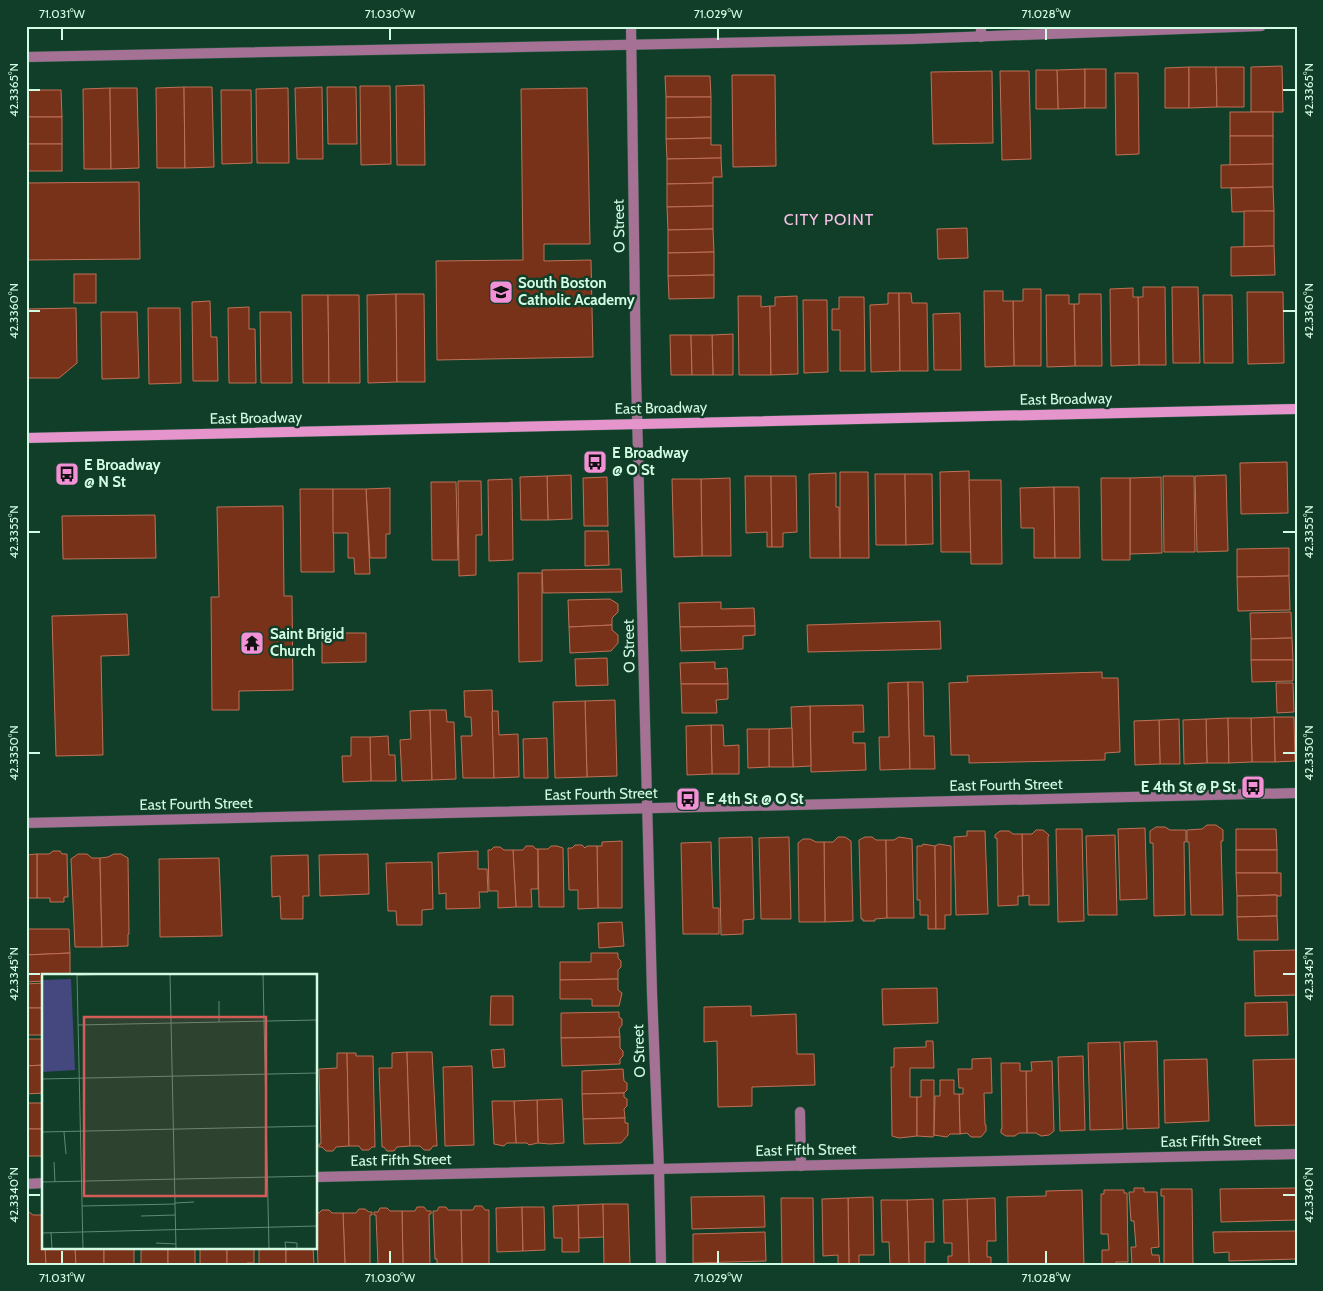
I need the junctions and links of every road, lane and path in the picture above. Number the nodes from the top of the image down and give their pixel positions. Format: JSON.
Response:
{"nodes":[{"id":1,"x":630,"y":26,"type":"edge"},
{"id":2,"x":1261,"y":26,"type":"edge"},
{"id":3,"x":981,"y":31,"type":"edge"},
{"id":4,"x":631,"y":45,"type":"junction"},
{"id":5,"x":26,"y":58,"type":"edge"},
{"id":6,"x":1297,"y":409,"type":"edge"},
{"id":7,"x":638,"y":424,"type":"junction"},
{"id":8,"x":26,"y":438,"type":"edge"},
{"id":9,"x":1297,"y":792,"type":"edge"},
{"id":10,"x":648,"y":808,"type":"junction"},
{"id":11,"x":26,"y":823,"type":"edge"},
{"id":12,"x":800,"y":1112,"type":"dead end"},
{"id":13,"x":1297,"y":1154,"type":"edge"},
{"id":14,"x":801,"y":1166,"type":"junction"},
{"id":15,"x":659,"y":1169,"type":"junction"},
{"id":16,"x":318,"y":1177,"type":"edge"},
{"id":17,"x":42,"y":1183,"type":"edge"},
{"id":18,"x":26,"y":1184,"type":"edge"},
{"id":19,"x":661,"y":1265,"type":"edge"}],
"edges":[{"from":1,"to":4,"type":"street","name":"O Street"},
{"from":2,"to":3,"type":"street"},
{"from":3,"to":4,"type":"street"},
{"from":4,"to":5,"type":"street"},
{"from":4,"to":7,"type":"street","name":"O Street"},
{"from":6,"to":7,"type":"main road","name":"East Broadway"},
{"from":7,"to":8,"type":"main road","name":"East Broadway"},
{"from":7,"to":10,"type":"street","name":"O Street"},
{"from":9,"to":10,"type":"street","name":"East Fourth Street"},
{"from":10,"to":11,"type":"street","name":"East Fourth Street"},
{"from":10,"to":15,"type":"street","name":"O Street"},
{"from":12,"to":14,"type":"street"},
{"from":13,"to":14,"type":"street","name":"East Fifth Street"},
{"from":14,"to":15,"type":"street","name":"East Fifth Street"},
{"from":15,"to":16,"type":"street","name":"East Fifth Street"},
{"from":15,"to":19,"type":"street","name":"O Street"},
{"from":17,"to":18,"type":"street"}]}
